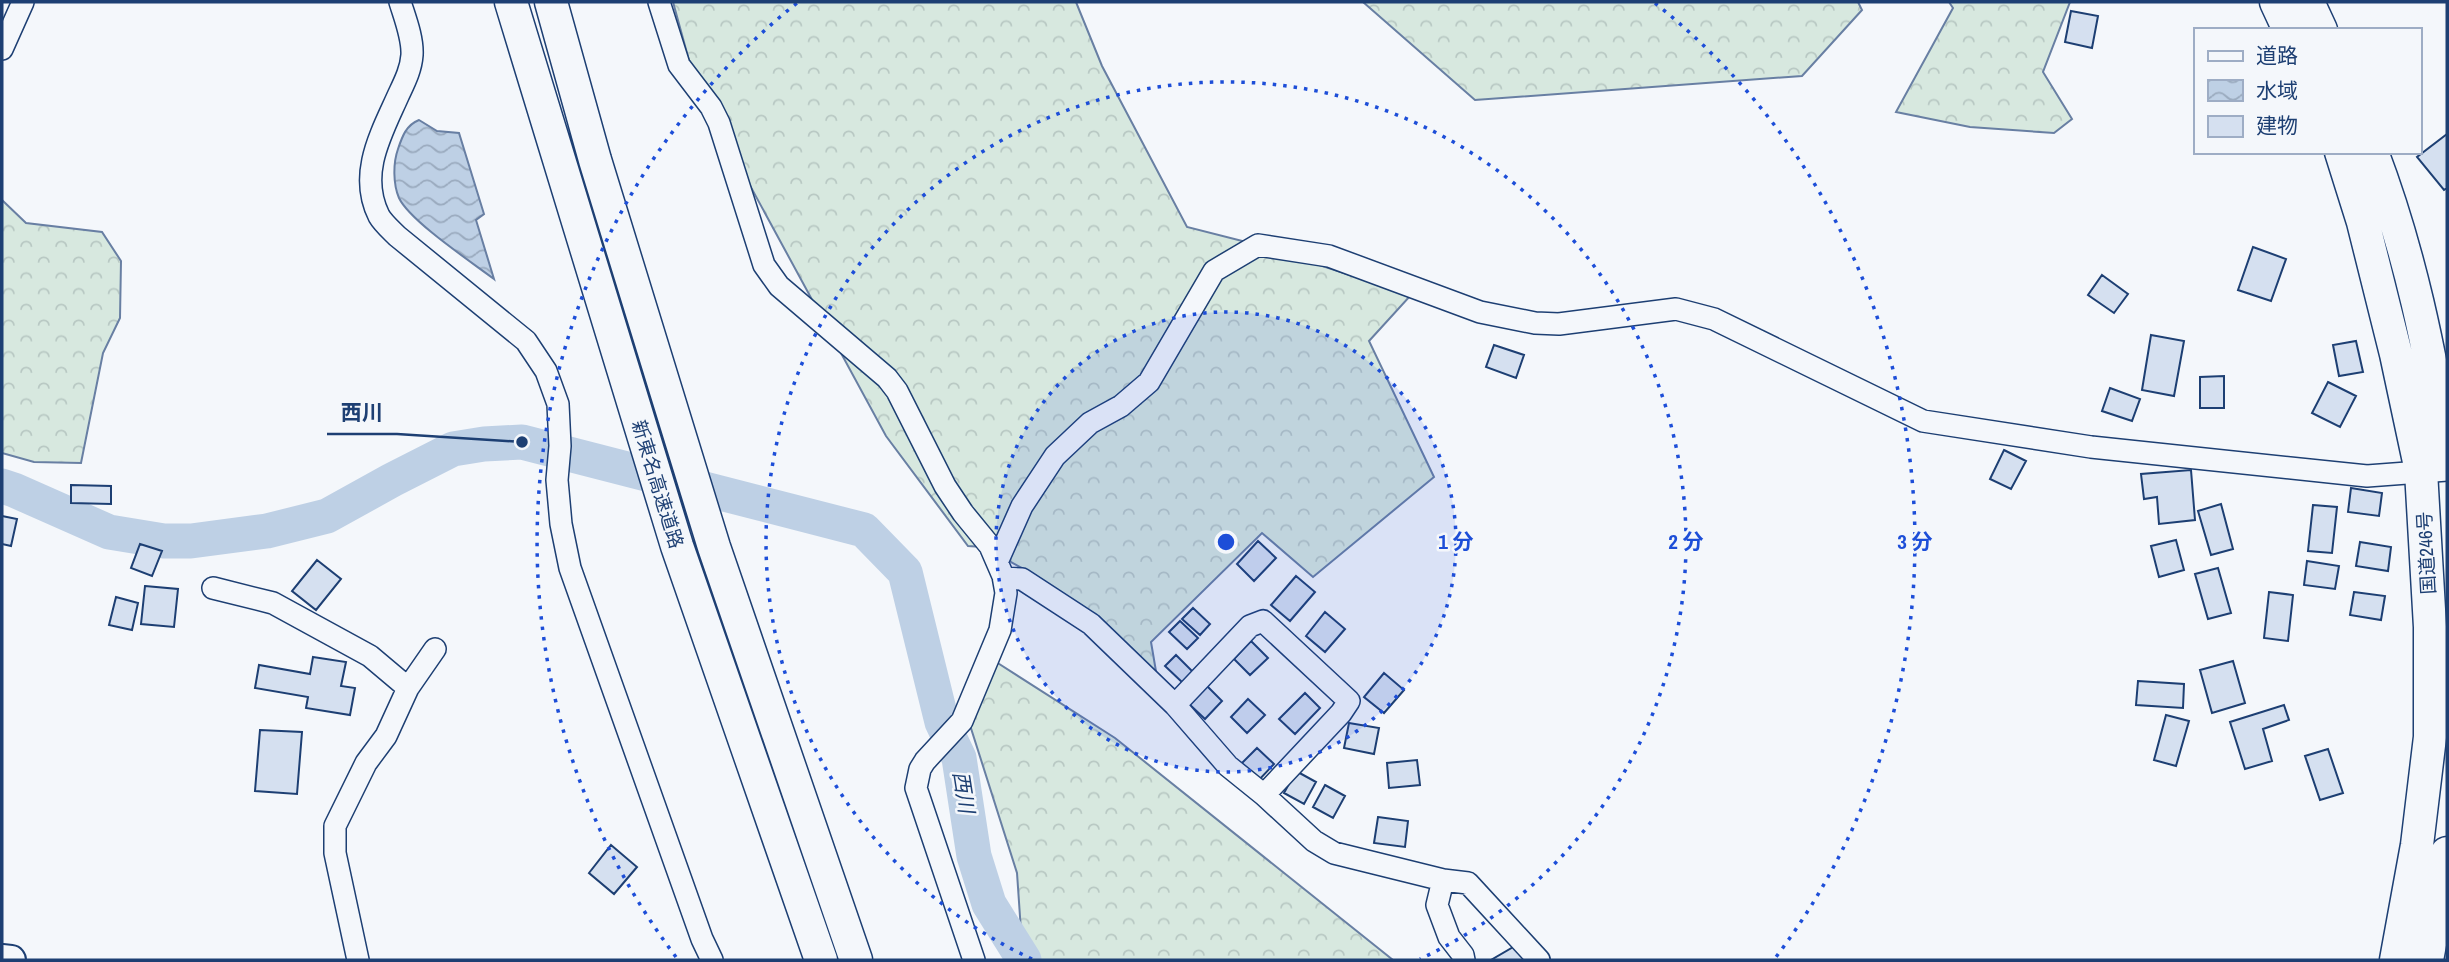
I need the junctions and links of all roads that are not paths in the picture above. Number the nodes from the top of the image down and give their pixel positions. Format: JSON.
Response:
{"nodes":[{"id":1,"x":23,"y":2,"type":"edge"},
{"id":2,"x":400,"y":2,"type":"edge"},
{"id":3,"x":511,"y":2,"type":"edge"},
{"id":4,"x":551,"y":2,"type":"edge"},
{"id":5,"x":659,"y":2,"type":"edge"},
{"id":6,"x":2276,"y":2,"type":"edge"},
{"id":7,"x":2308,"y":2,"type":"edge"},
{"id":8,"x":2288,"y":28,"type":"edge"},
{"id":9,"x":2320,"y":28,"type":"edge"},
{"id":10,"x":2,"y":49,"type":"edge"},
{"id":11,"x":2342,"y":154,"type":"edge"},
{"id":12,"x":2373,"y":154,"type":"edge"},
{"id":13,"x":2438,"y":466,"type":"edge"},
{"id":14,"x":1001,"y":569,"type":"junction"},
{"id":15,"x":213,"y":588,"type":"dead end"},
{"id":16,"x":435,"y":649,"type":"dead end"},
{"id":17,"x":408,"y":688,"type":"junction"},
{"id":18,"x":1175,"y":705,"type":"junction"},
{"id":19,"x":1264,"y":795,"type":"junction"},
{"id":20,"x":2447,"y":853,"type":"edge"},
{"id":21,"x":1443,"y":880,"type":"junction"},
{"id":22,"x":2,"y":958,"type":"edge"},
{"id":23,"x":11,"y":960,"type":"edge"},
{"id":24,"x":358,"y":960,"type":"edge"},
{"id":25,"x":712,"y":960,"type":"edge"},
{"id":26,"x":821,"y":960,"type":"edge"},
{"id":27,"x":856,"y":960,"type":"edge"},
{"id":28,"x":974,"y":960,"type":"edge"},
{"id":29,"x":1464,"y":960,"type":"edge"},
{"id":30,"x":1539,"y":960,"type":"edge"},
{"id":31,"x":2396,"y":960,"type":"edge"},
{"id":32,"x":2427,"y":960,"type":"edge"}],
"edges":[{"from":1,"to":10,"type":"street"},
{"from":2,"to":25,"type":"street"},
{"from":3,"to":26,"type":"highway","name":"新東名高速道路"},
{"from":4,"to":27,"type":"highway","name":"新東名高速道路"},
{"from":5,"to":14,"type":"street"},
{"from":6,"to":8,"type":"highway"},
{"from":7,"to":9,"type":"highway"},
{"from":11,"to":13,"type":"highway","name":"国道246号"},
{"from":12,"to":13,"type":"highway","name":"国道246号"},
{"from":13,"to":14,"type":"street"},
{"from":13,"to":31,"type":"highway","name":"国道246号"},
{"from":14,"to":18,"type":"street"},
{"from":14,"to":28,"type":"street"},
{"from":15,"to":17,"type":"street"},
{"from":16,"to":17,"type":"street"},
{"from":17,"to":24,"type":"street"},
{"from":18,"to":19,"type":"street"},
{"from":18,"to":19,"type":"street"},
{"from":19,"to":21,"type":"street"},
{"from":20,"to":32,"type":"highway"},
{"from":21,"to":29,"type":"street"},
{"from":21,"to":30,"type":"street"},
{"from":22,"to":23,"type":"main road"}]}
